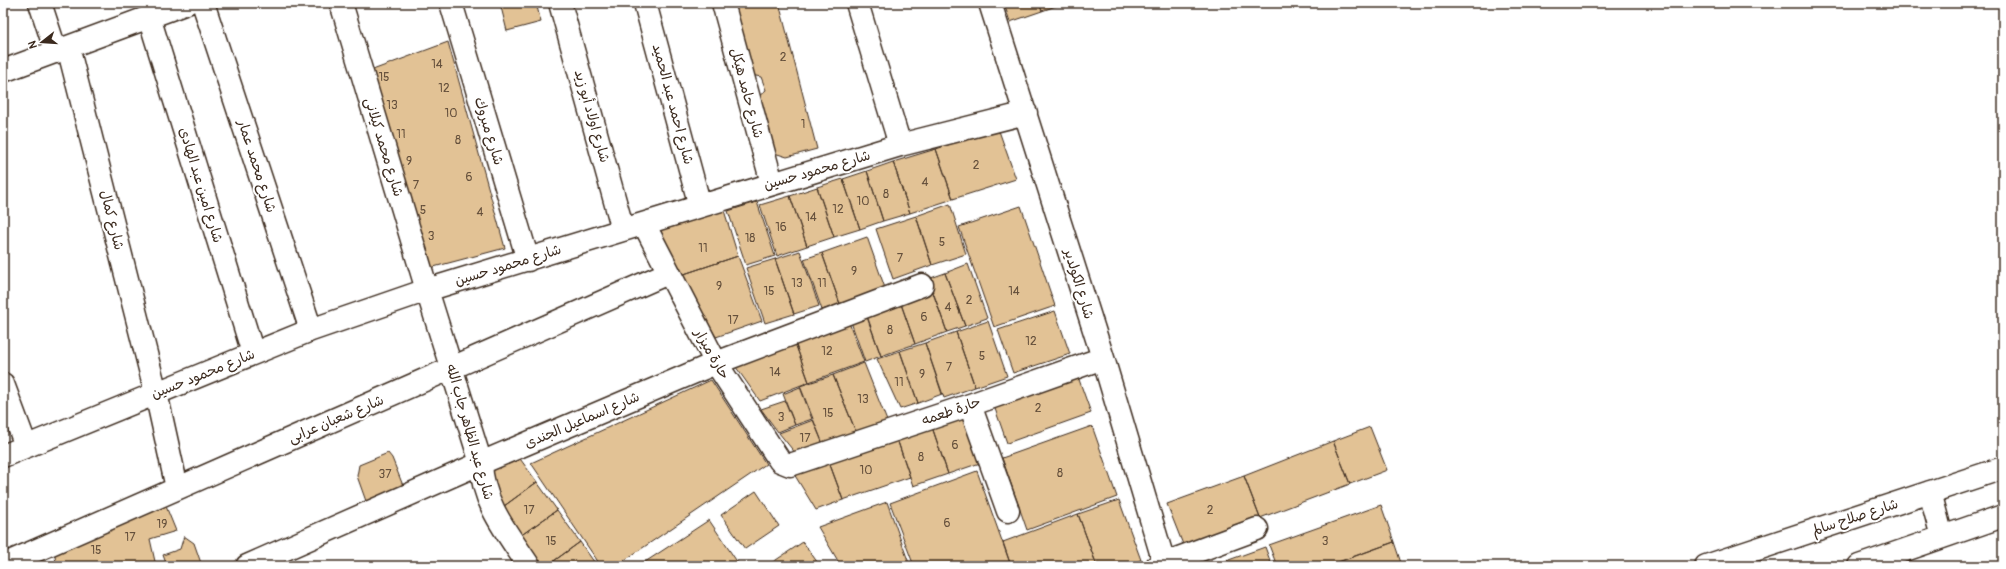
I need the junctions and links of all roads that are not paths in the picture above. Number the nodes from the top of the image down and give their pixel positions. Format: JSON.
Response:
{"nodes":[{"id":1,"x":40,"y":3,"type":"edge"},
{"id":2,"x":187,"y":3,"type":"edge"},
{"id":3,"x":203,"y":3,"type":"edge"},
{"id":4,"x":341,"y":3,"type":"edge"},
{"id":5,"x":451,"y":3,"type":"edge"},
{"id":6,"x":560,"y":3,"type":"edge"},
{"id":7,"x":645,"y":3,"type":"edge"},
{"id":8,"x":723,"y":3,"type":"edge"},
{"id":9,"x":857,"y":3,"type":"edge"},
{"id":10,"x":990,"y":3,"type":"edge"},
{"id":11,"x":149,"y":17,"type":"junction"},
{"id":12,"x":62,"y":50,"type":"junction"},
{"id":13,"x":3,"y":71,"type":"edge"},
{"id":14,"x":1026,"y":113,"type":"junction"},
{"id":15,"x":900,"y":145,"type":"junction"},
{"id":16,"x":772,"y":183,"type":"junction"},
{"id":17,"x":700,"y":206,"type":"junction"},
{"id":18,"x":644,"y":224,"type":"junction"},
{"id":19,"x":623,"y":230,"type":"junction"},
{"id":20,"x":528,"y":260,"type":"junction"},
{"id":21,"x":668,"y":273,"type":"junction"},
{"id":22,"x":922,"y":285,"type":"dead end"},
{"id":23,"x":426,"y":290,"type":"junction"},
{"id":24,"x":311,"y":330,"type":"junction"},
{"id":25,"x":252,"y":353,"type":"junction"},
{"id":26,"x":1102,"y":358,"type":"junction"},
{"id":27,"x":716,"y":363,"type":"junction"},
{"id":28,"x":452,"y":369,"type":"junction"},
{"id":29,"x":3,"y":384,"type":"edge"},
{"id":30,"x":156,"y":393,"type":"junction"},
{"id":31,"x":970,"y":405,"type":"junction"},
{"id":32,"x":26,"y":446,"type":"junction"},
{"id":33,"x":3,"y":456,"type":"edge"},
{"id":34,"x":481,"y":463,"type":"junction"},
{"id":35,"x":799,"y":463,"type":"joint"},
{"id":36,"x":2003,"y":468,"type":"edge"},
{"id":37,"x":177,"y":488,"type":"junction"},
{"id":38,"x":1930,"y":492,"type":"junction"},
{"id":39,"x":1008,"y":511,"type":"dead end"},
{"id":40,"x":2003,"y":516,"type":"edge"},
{"id":41,"x":1257,"y":529,"type":"dead end"},
{"id":42,"x":1942,"y":537,"type":"junction"},
{"id":43,"x":3,"y":565,"type":"edge"},
{"id":44,"x":1162,"y":565,"type":"edge"},
{"id":45,"x":247,"y":566,"type":"edge"},
{"id":46,"x":529,"y":566,"type":"edge"},
{"id":47,"x":1706,"y":566,"type":"edge"},
{"id":48,"x":1859,"y":566,"type":"edge"}],
"edges":[{"from":1,"to":12,"type":"main road","name":"شارع كمال"},
{"from":2,"to":11,"type":"main road"},
{"from":3,"to":24,"type":"main road","name":"شارع محمد عمار"},
{"from":4,"to":23,"type":"main road","name":"شارع محمد كيلانى"},
{"from":5,"to":20,"type":"main road","name":"شارع مبروك"},
{"from":6,"to":19,"type":"main road","name":"شارع اولاد أبو زيد"},
{"from":7,"to":17,"type":"main road","name":"شارع احمد عبد الحميد"},
{"from":8,"to":16,"type":"main road","name":"شارع حامد هيكل"},
{"from":9,"to":15,"type":"main road"},
{"from":10,"to":14,"type":"main road","name":"شارع الكولدير"},
{"from":11,"to":12,"type":"main road"},
{"from":11,"to":25,"type":"main road","name":"شارع امين عبد الهادى"},
{"from":12,"to":13,"type":"main road"},
{"from":12,"to":30,"type":"main road","name":"شارع كمال"},
{"from":14,"to":15,"type":"main road","name":"شارع محمود حسين"},
{"from":14,"to":26,"type":"main road","name":"شارع الكولدير"},
{"from":15,"to":16,"type":"main road","name":"شارع محمود حسين"},
{"from":16,"to":17,"type":"main road","name":"شارع محمود حسين"},
{"from":17,"to":18,"type":"main road","name":"شارع محمود حسين"},
{"from":18,"to":19,"type":"main road","name":"شارع محمود حسين"},
{"from":18,"to":21,"type":"main road","name":"حارة ميزار"},
{"from":19,"to":20,"type":"main road","name":"شارع محمود حسين"},
{"from":20,"to":23,"type":"main road","name":"شارع محمود حسين"},
{"from":21,"to":27,"type":"main road","name":"حارة ميزار"},
{"from":21,"to":28,"type":"main road","name":"شارع شعبان عرابى"},
{"from":22,"to":27,"type":"main road","name":"شارع اسماعيل الجندى"},
{"from":23,"to":24,"type":"main road","name":"شارع محمود حسين"},
{"from":23,"to":28,"type":"main road","name":"شارع عبد الظاهر جاب الله"},
{"from":24,"to":25,"type":"main road","name":"شارع محمود حسين"},
{"from":25,"to":30,"type":"main road","name":"شارع محمود حسين"},
{"from":26,"to":31,"type":"main road","name":"حارة طعمه"},
{"from":26,"to":44,"type":"main road","name":"شارع الكولدير"},
{"from":27,"to":34,"type":"main road","name":"شارع اسماعيل الجندى"},
{"from":27,"to":35,"type":"main road","name":"حارة ميزار"},
{"from":28,"to":34,"type":"main road","name":"شارع عبد الظاهر جاب الله"},
{"from":28,"to":37,"type":"main road","name":"شارع شعبان عرابى"},
{"from":29,"to":32,"type":"main road"},
{"from":30,"to":32,"type":"main road","name":"شارع محمود حسين"},
{"from":30,"to":37,"type":"main road","name":"شارع كمال"},
{"from":31,"to":35,"type":"main road","name":"حارة طعمه"},
{"from":31,"to":39,"type":"main road"},
{"from":32,"to":33,"type":"main road","name":"شارع محمود حسين"},
{"from":34,"to":45,"type":"main road","name":"شارع اسماعيل الجندى"},
{"from":34,"to":46,"type":"main road","name":"شارع عبد الظاهر جاب الله"},
{"from":36,"to":38,"type":"main road","name":"شارع صلاح سالم"},
{"from":37,"to":43,"type":"main road","name":"شارع شعبان عرابى"},
{"from":38,"to":42,"type":"main road"},
{"from":38,"to":47,"type":"main road","name":"شارع صلاح سالم"},
{"from":40,"to":42,"type":"main road"},
{"from":41,"to":44,"type":"main road"},
{"from":42,"to":48,"type":"main road"}]}
